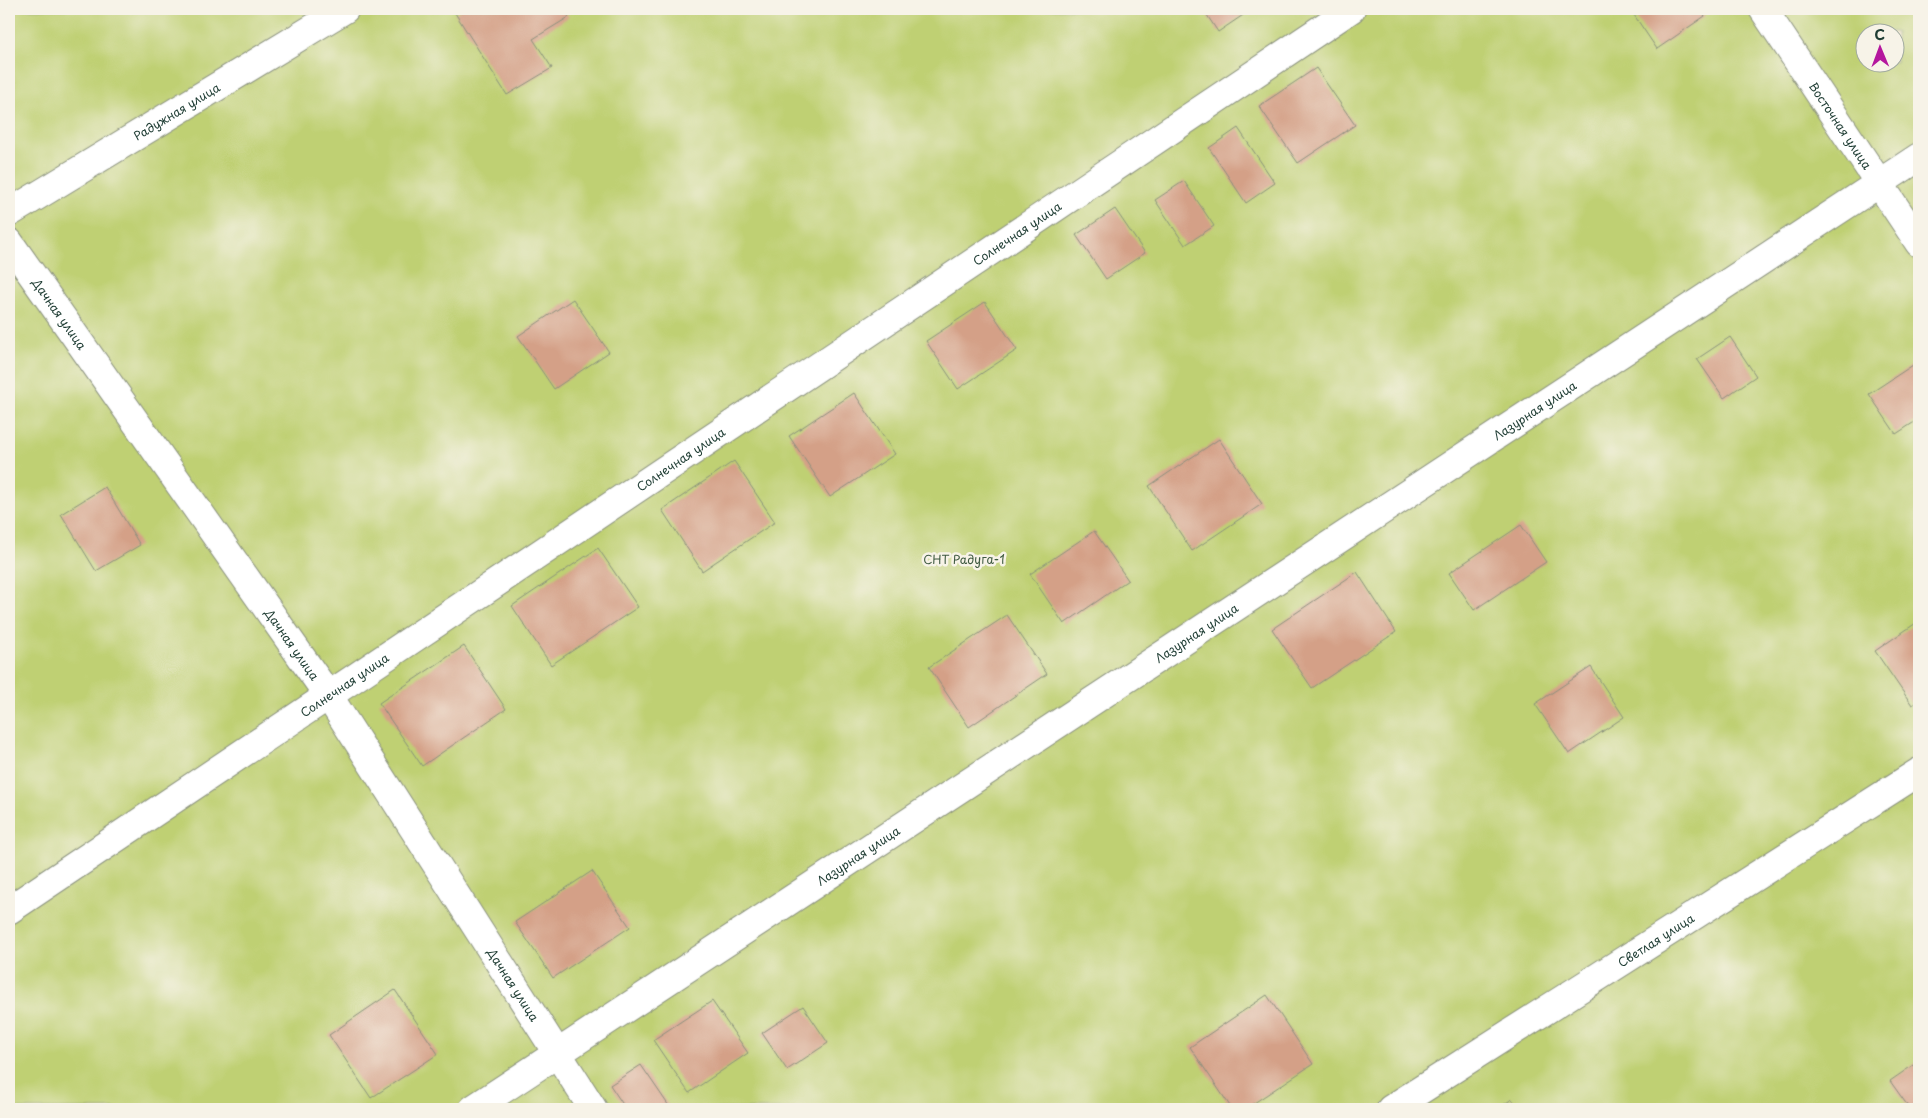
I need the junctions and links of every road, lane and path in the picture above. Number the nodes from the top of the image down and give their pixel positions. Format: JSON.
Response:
{"nodes":[{"id":1,"x":346,"y":9,"type":"edge"},
{"id":2,"x":1351,"y":9,"type":"edge"},
{"id":3,"x":1763,"y":9,"type":"edge"},
{"id":4,"x":1919,"y":157,"type":"edge"},
{"id":5,"x":1879,"y":184,"type":"junction"},
{"id":6,"x":9,"y":214,"type":"edge"},
{"id":7,"x":9,"y":242,"type":"edge"},
{"id":8,"x":1919,"y":243,"type":"edge"},
{"id":9,"x":328,"y":695,"type":"junction"},
{"id":10,"x":1919,"y":772,"type":"edge"},
{"id":11,"x":9,"y":910,"type":"edge"},
{"id":12,"x":556,"y":1054,"type":"junction"},
{"id":13,"x":473,"y":1109,"type":"edge"},
{"id":14,"x":593,"y":1109,"type":"edge"},
{"id":15,"x":1391,"y":1109,"type":"edge"}],
"edges":[{"from":1,"to":6,"type":"street","name":"Радужная улица"},
{"from":2,"to":9,"type":"street","name":"Солнечная улица"},
{"from":3,"to":5,"type":"street","name":"Восточная улица"},
{"from":4,"to":5,"type":"street","name":"Лазурная улица"},
{"from":5,"to":8,"type":"street","name":"Восточная улица"},
{"from":5,"to":12,"type":"street","name":"Лазурная улица"},
{"from":7,"to":9,"type":"street","name":"Дачная улица"},
{"from":9,"to":11,"type":"street","name":"Солнечная улица"},
{"from":9,"to":12,"type":"street","name":"Дачная улица"},
{"from":10,"to":15,"type":"street","name":"Светлая улица"},
{"from":12,"to":13,"type":"street","name":"Лазурная улица"},
{"from":12,"to":14,"type":"street","name":"Дачная улица"}]}
